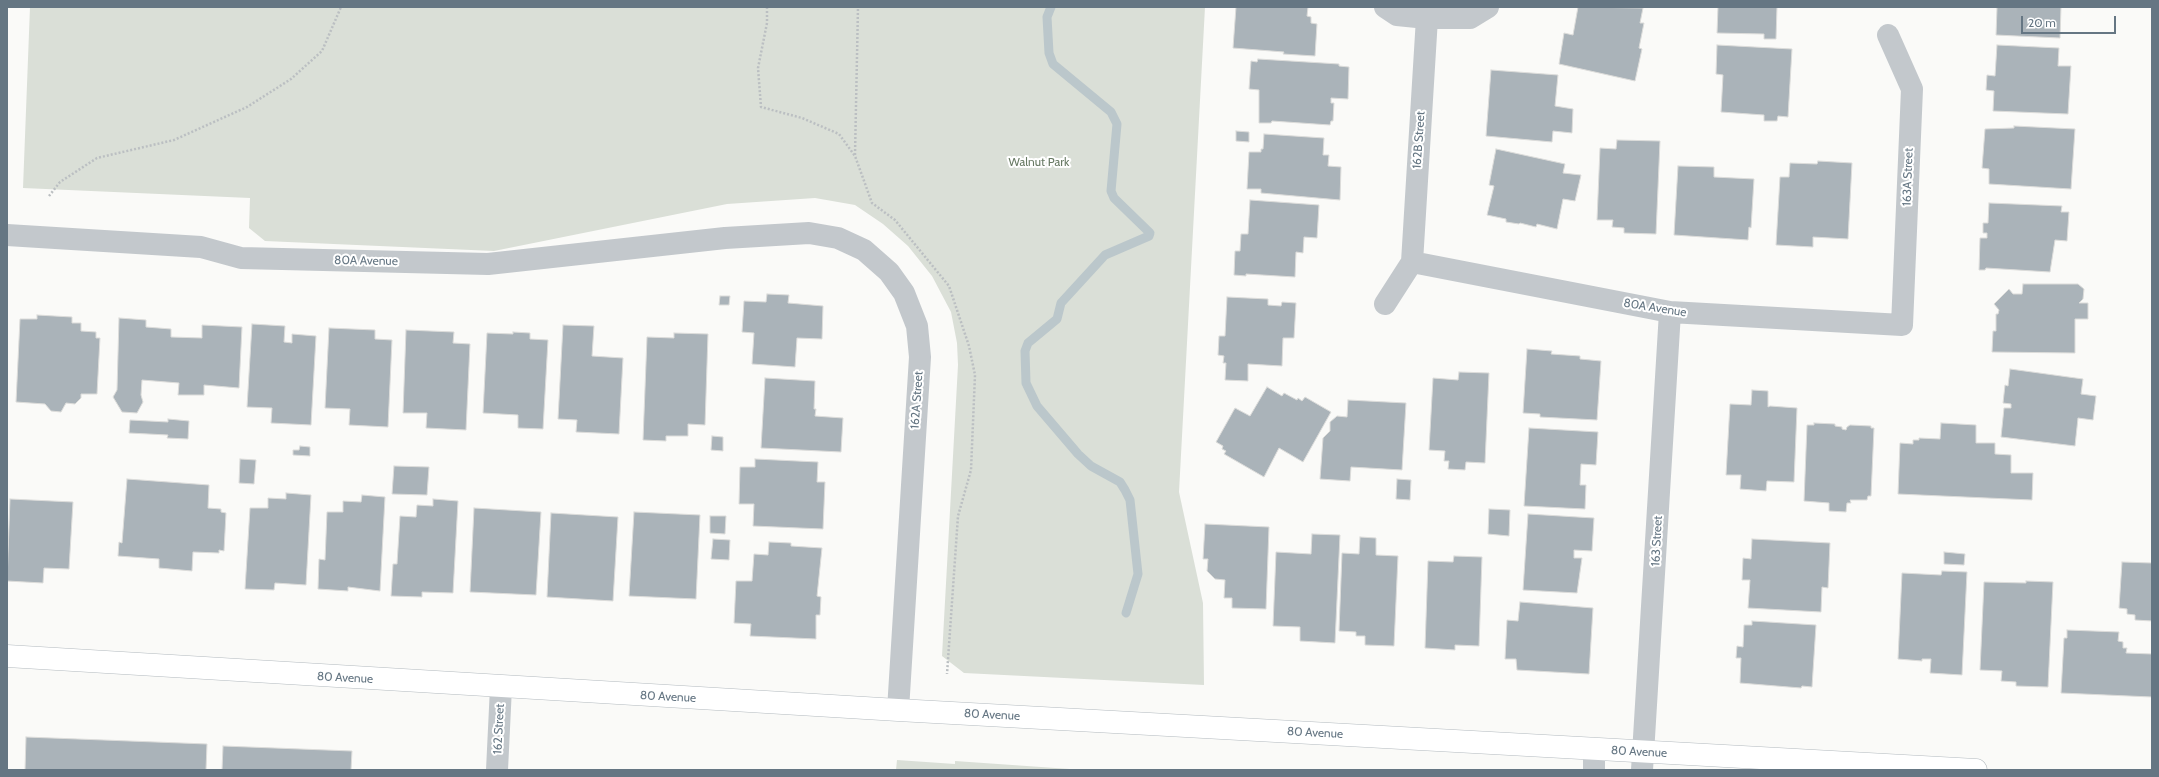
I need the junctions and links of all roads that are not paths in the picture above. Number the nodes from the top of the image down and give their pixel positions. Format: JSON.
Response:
{"nodes":[{"id":1,"x":1385,"y":7,"type":"edge"},
{"id":2,"x":1488,"y":7,"type":"edge"},
{"id":3,"x":1427,"y":18,"type":"junction"},
{"id":4,"x":1888,"y":35,"type":"dead end"},
{"id":5,"x":7,"y":235,"type":"edge"},
{"id":6,"x":725,"y":238,"type":"joint"},
{"id":7,"x":1412,"y":262,"type":"junction"},
{"id":8,"x":1385,"y":304,"type":"dead end"},
{"id":9,"x":1670,"y":312,"type":"junction"},
{"id":10,"x":1902,"y":325,"type":"joint"},
{"id":11,"x":7,"y":656,"type":"edge"},
{"id":12,"x":501,"y":687,"type":"junction"},
{"id":13,"x":898,"y":710,"type":"junction"},
{"id":14,"x":1594,"y":760,"type":"edge"},
{"id":15,"x":1643,"y":761,"type":"edge"},
{"id":16,"x":498,"y":770,"type":"edge"},
{"id":17,"x":1976,"y":770,"type":"edge"}],
"edges":[{"from":1,"to":3,"type":"street"},
{"from":2,"to":3,"type":"street"},
{"from":3,"to":7,"type":"street","name":"162B Street"},
{"from":4,"to":10,"type":"street","name":"163A Street"},
{"from":5,"to":6,"type":"street","name":"80A Avenue"},
{"from":6,"to":13,"type":"street","name":"162A Street"},
{"from":7,"to":8,"type":"street"},
{"from":7,"to":9,"type":"street","name":"80A Avenue"},
{"from":9,"to":10,"type":"street","name":"80A Avenue"},
{"from":9,"to":15,"type":"street","name":"163 Street"},
{"from":11,"to":12,"type":"street","name":"80 Avenue"},
{"from":12,"to":13,"type":"street","name":"80 Avenue"},
{"from":12,"to":16,"type":"street","name":"162 Street"},
{"from":13,"to":14,"type":"street","name":"80 Avenue"},
{"from":14,"to":15,"type":"street","name":"80 Avenue"},
{"from":15,"to":17,"type":"street","name":"80 Avenue"}]}
